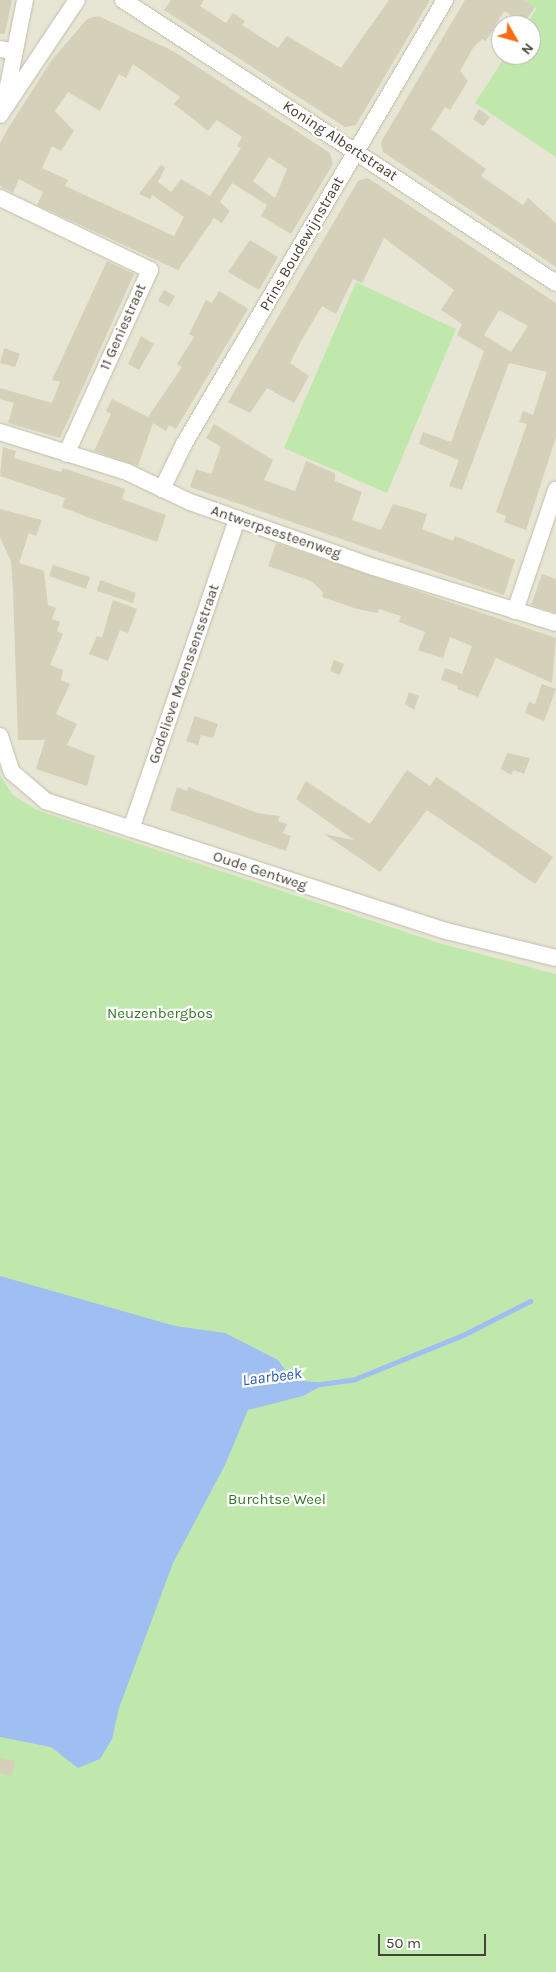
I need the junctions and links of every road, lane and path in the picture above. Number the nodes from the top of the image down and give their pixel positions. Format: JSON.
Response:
{"nodes":[{"id":1,"x":25,"y":0,"type":"edge"},
{"id":2,"x":77,"y":0,"type":"edge"},
{"id":3,"x":123,"y":0,"type":"edge"},
{"id":4,"x":445,"y":0,"type":"edge"},
{"id":5,"x":8,"y":50,"type":"edge"},
{"id":6,"x":1,"y":112,"type":"edge"},
{"id":7,"x":356,"y":152,"type":"junction"},
{"id":8,"x":0,"y":198,"type":"edge"},
{"id":9,"x":556,"y":283,"type":"edge"},
{"id":10,"x":0,"y":432,"type":"edge"},
{"id":11,"x":66,"y":454,"type":"junction"},
{"id":12,"x":162,"y":489,"type":"junction"},
{"id":13,"x":556,"y":490,"type":"edge"},
{"id":14,"x":237,"y":518,"type":"junction"},
{"id":15,"x":515,"y":611,"type":"junction"},
{"id":16,"x":556,"y":623,"type":"edge"},
{"id":17,"x":0,"y":736,"type":"edge"},
{"id":18,"x":131,"y":829,"type":"junction"},
{"id":19,"x":556,"y":958,"type":"edge"}],
"edges":[{"from":1,"to":5,"type":"street"},
{"from":2,"to":6,"type":"street"},
{"from":3,"to":7,"type":"street","name":"Koning Albertstraat"},
{"from":4,"to":7,"type":"street","name":"Prins Boudewijnstraat"},
{"from":5,"to":6,"type":"street"},
{"from":7,"to":9,"type":"street","name":"Koning Albertstraat"},
{"from":7,"to":12,"type":"street","name":"Prins Boudewijnstraat"},
{"from":8,"to":11,"type":"street","name":"11 Geniestraat"},
{"from":10,"to":11,"type":"street","name":"Antwerpsesteenweg"},
{"from":11,"to":12,"type":"street","name":"Antwerpsesteenweg"},
{"from":12,"to":14,"type":"street","name":"Antwerpsesteenweg"},
{"from":13,"to":15,"type":"street"},
{"from":14,"to":15,"type":"street","name":"Antwerpsesteenweg"},
{"from":14,"to":18,"type":"street","name":"Godelieve Moenssensstraat"},
{"from":15,"to":16,"type":"street","name":"Antwerpsesteenweg"},
{"from":17,"to":18,"type":"street","name":"Oude Gentweg"},
{"from":18,"to":19,"type":"street","name":"Oude Gentweg"}]}
